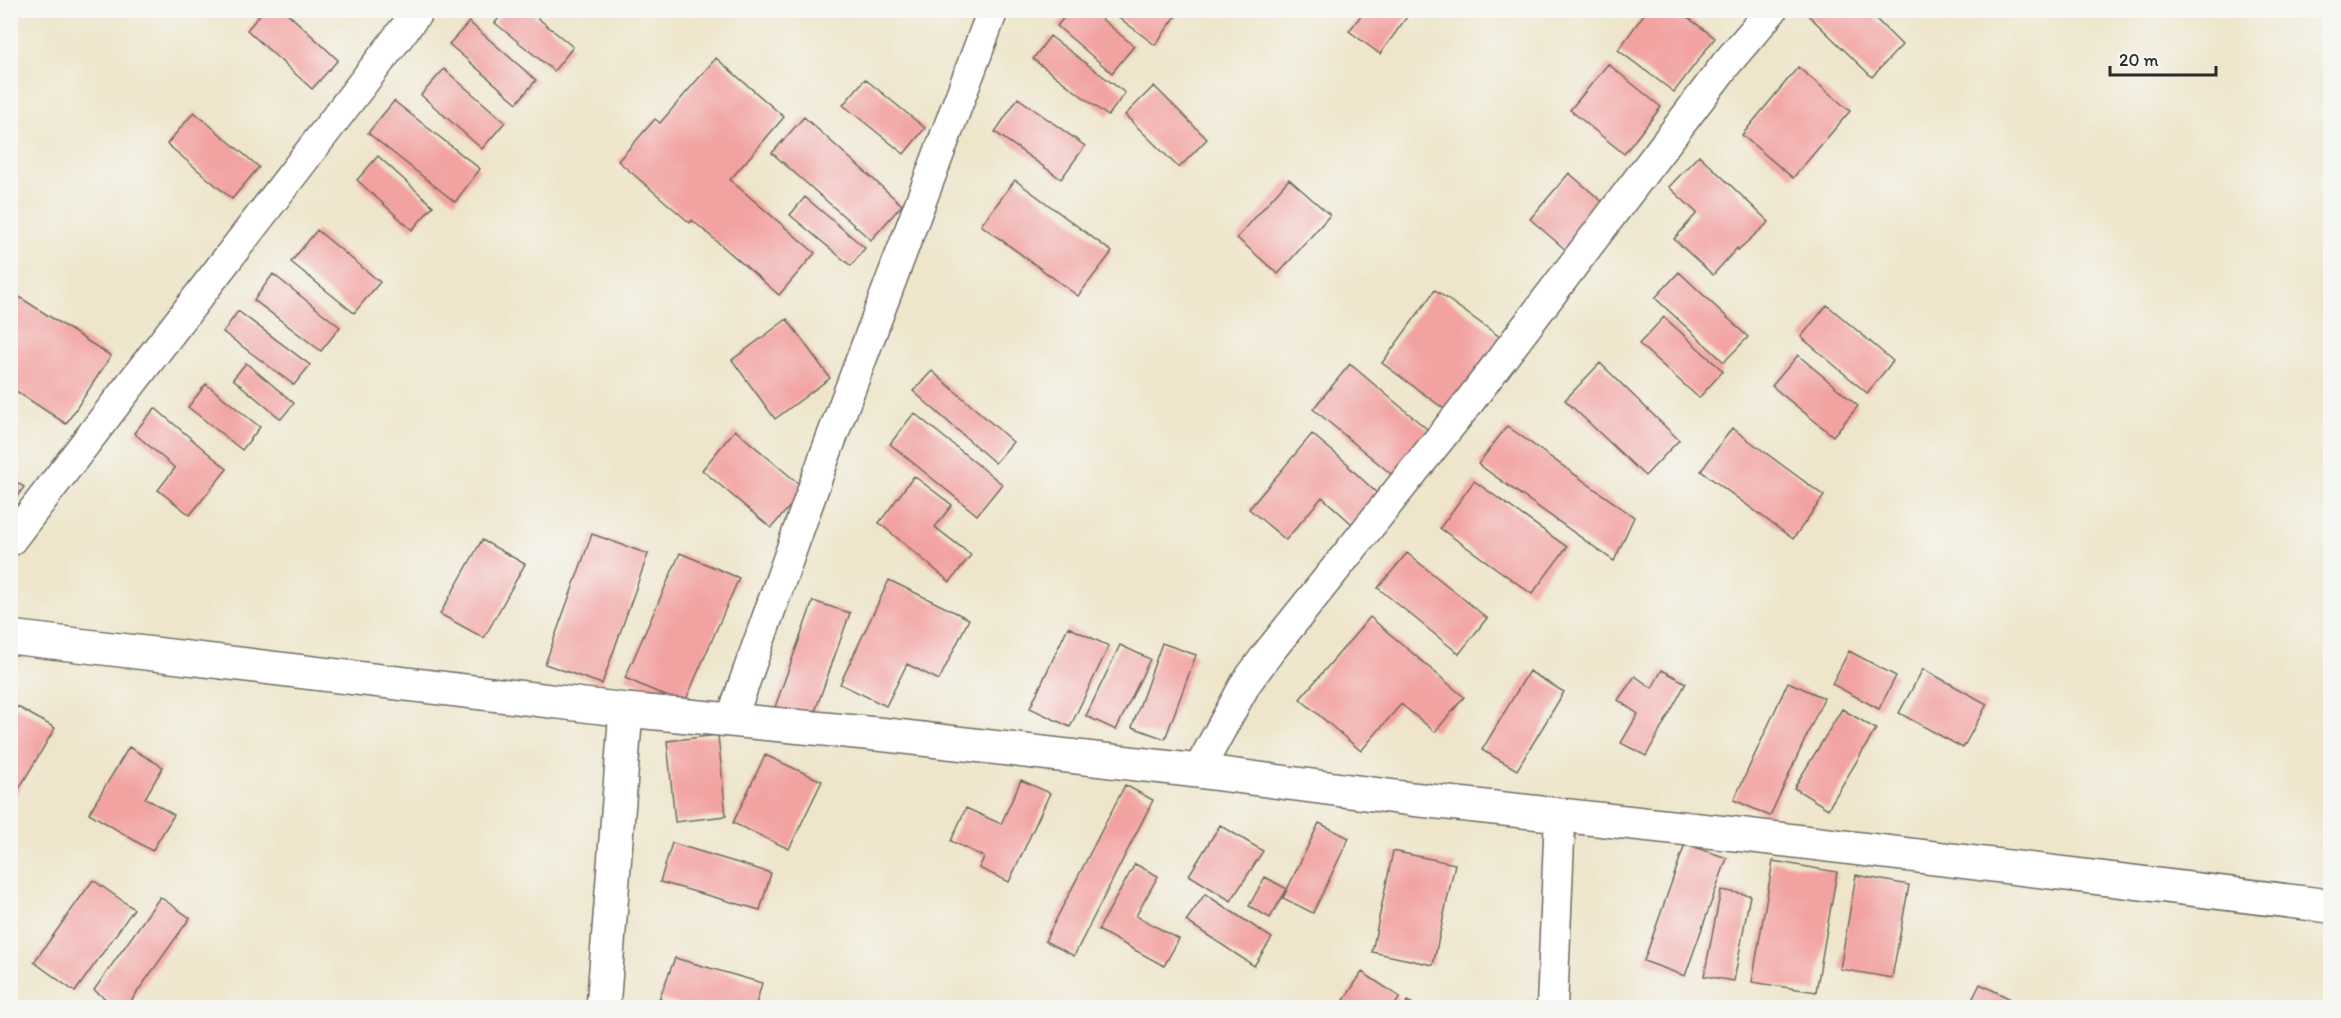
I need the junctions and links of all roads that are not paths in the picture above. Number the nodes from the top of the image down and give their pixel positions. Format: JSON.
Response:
{"nodes":[{"id":1,"x":419,"y":10,"type":"edge"},
{"id":2,"x":993,"y":10,"type":"edge"},
{"id":3,"x":1772,"y":10,"type":"edge"},
{"id":4,"x":10,"y":541,"type":"edge"},
{"id":5,"x":10,"y":637,"type":"edge"},
{"id":6,"x":626,"y":710,"type":"junction"},
{"id":7,"x":731,"y":720,"type":"junction"},
{"id":8,"x":1198,"y":771,"type":"junction"},
{"id":9,"x":1560,"y":815,"type":"junction"},
{"id":10,"x":2331,"y":906,"type":"edge"},
{"id":11,"x":603,"y":1008,"type":"edge"},
{"id":12,"x":1552,"y":1008,"type":"edge"}],
"edges":[{"from":1,"to":4,"type":"street"},
{"from":2,"to":7,"type":"street"},
{"from":3,"to":8,"type":"street"},
{"from":5,"to":6,"type":"street"},
{"from":6,"to":7,"type":"street"},
{"from":6,"to":11,"type":"street"},
{"from":7,"to":8,"type":"street"},
{"from":8,"to":9,"type":"street"},
{"from":9,"to":10,"type":"street"},
{"from":9,"to":12,"type":"street"}]}
